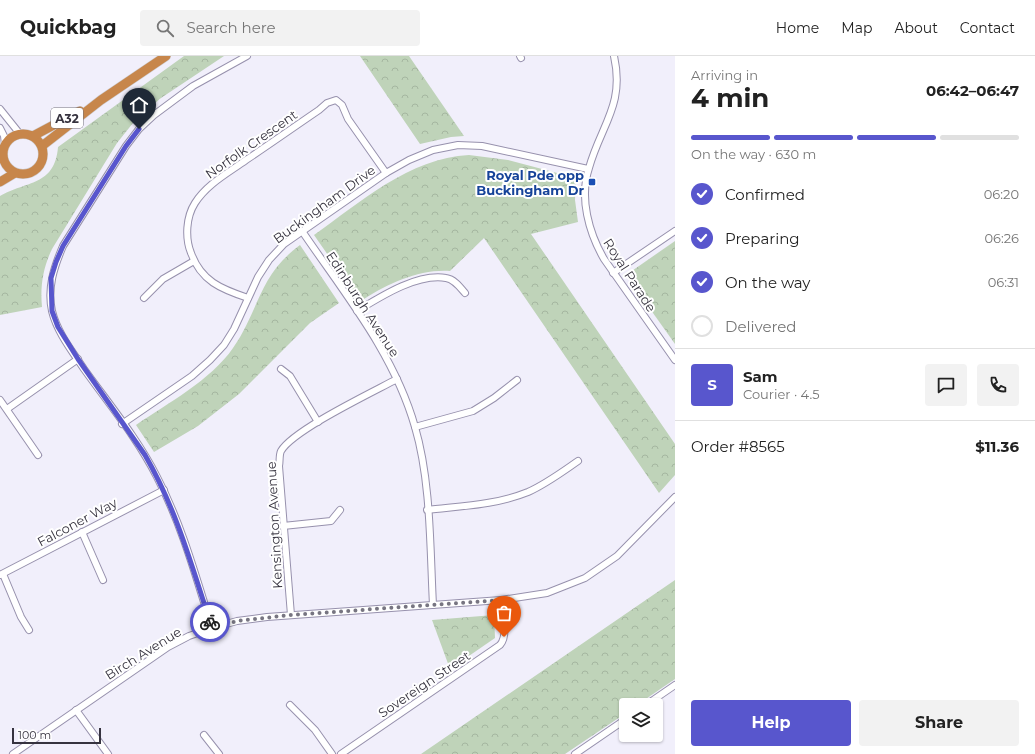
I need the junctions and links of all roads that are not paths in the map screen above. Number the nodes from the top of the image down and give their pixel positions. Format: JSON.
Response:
{"nodes":[{"id":1,"x":166,"y":56,"type":"edge"},
{"id":2,"x":247,"y":56,"type":"edge"},
{"id":3,"x":614,"y":56,"type":"edge"},
{"id":4,"x":101,"y":100,"type":"junction"},
{"id":5,"x":0,"y":110,"type":"edge"},
{"id":6,"x":0,"y":128,"type":"edge"},
{"id":7,"x":20,"y":134,"type":"junction"},
{"id":8,"x":33,"y":136,"type":"junction"},
{"id":9,"x":5,"y":145,"type":"junction"},
{"id":10,"x":42,"y":146,"type":"junction"},
{"id":11,"x":3,"y":166,"type":"edge"},
{"id":12,"x":588,"y":169,"type":"junction"},
{"id":13,"x":15,"y":173,"type":"junction"},
{"id":14,"x":386,"y":173,"type":"junction"},
{"id":15,"x":0,"y":182,"type":"edge"},
{"id":16,"x":302,"y":231,"type":"junction"},
{"id":17,"x":675,"y":231,"type":"edge"},
{"id":18,"x":194,"y":261,"type":"junction"},
{"id":19,"x":613,"y":273,"type":"junction"},
{"id":20,"x":465,"y":293,"type":"dead end"},
{"id":21,"x":144,"y":298,"type":"dead end"},
{"id":22,"x":248,"y":298,"type":"junction"},
{"id":23,"x":357,"y":311,"type":"junction"},
{"id":24,"x":78,"y":359,"type":"junction"},
{"id":25,"x":675,"y":360,"type":"edge"},
{"id":26,"x":281,"y":369,"type":"dead end"},
{"id":27,"x":397,"y":379,"type":"junction"},
{"id":28,"x":517,"y":380,"type":"dead end"},
{"id":29,"x":0,"y":400,"type":"edge"},
{"id":30,"x":7,"y":409,"type":"junction"},
{"id":31,"x":318,"y":422,"type":"junction"},
{"id":32,"x":122,"y":424,"type":"junction"},
{"id":33,"x":415,"y":427,"type":"junction"},
{"id":34,"x":38,"y":455,"type":"dead end"},
{"id":35,"x":578,"y":461,"type":"dead end"},
{"id":36,"x":164,"y":490,"type":"junction"},
{"id":37,"x":675,"y":497,"type":"edge"},
{"id":38,"x":340,"y":510,"type":"dead end"},
{"id":39,"x":427,"y":510,"type":"junction"},
{"id":40,"x":283,"y":526,"type":"junction"},
{"id":41,"x":82,"y":532,"type":"junction"},
{"id":42,"x":1,"y":574,"type":"edge"},
{"id":43,"x":103,"y":580,"type":"dead end"},
{"id":44,"x":501,"y":600,"type":"junction"},
{"id":45,"x":433,"y":605,"type":"junction"},
{"id":46,"x":291,"y":615,"type":"junction"},
{"id":47,"x":212,"y":628,"type":"junction"},
{"id":48,"x":29,"y":630,"type":"dead end"},
{"id":49,"x":675,"y":685,"type":"edge"},
{"id":50,"x":656,"y":698,"type":"edge"},
{"id":51,"x":290,"y":705,"type":"dead end"},
{"id":52,"x":76,"y":710,"type":"junction"},
{"id":53,"x":619,"y":724,"type":"edge"},
{"id":54,"x":204,"y":735,"type":"dead end"},
{"id":55,"x":13,"y":754,"type":"edge"},
{"id":56,"x":108,"y":754,"type":"edge"},
{"id":57,"x":219,"y":754,"type":"edge"},
{"id":58,"x":332,"y":754,"type":"edge"},
{"id":59,"x":341,"y":754,"type":"edge"},
{"id":60,"x":575,"y":754,"type":"edge"}],
"edges":[{"from":1,"to":4,"type":"highway","number":"A32"},
{"from":2,"to":24,"type":"street"},
{"from":3,"to":12,"type":"street","name":"Royal Parade"},
{"from":4,"to":8,"type":"highway","number":"A32"},
{"from":4,"to":10,"type":"highway","number":"A32"},
{"from":5,"to":7,"type":"street"},
{"from":6,"to":9,"type":"street"},
{"from":7,"to":8,"type":"highway"},
{"from":7,"to":9,"type":"highway"},
{"from":8,"to":10,"type":"highway","number":"A32"},
{"from":9,"to":11,"type":"highway"},
{"from":10,"to":13,"type":"highway"},
{"from":11,"to":13,"type":"highway"},
{"from":12,"to":14,"type":"street","name":"Buckingham Drive"},
{"from":12,"to":19,"type":"street","name":"Royal Parade"},
{"from":13,"to":15,"type":"highway"},
{"from":14,"to":16,"type":"street","name":"Buckingham Drive"},
{"from":14,"to":18,"type":"street","name":"Norfolk Crescent"},
{"from":16,"to":22,"type":"street","name":"Buckingham Drive"},
{"from":16,"to":23,"type":"street","name":"Edinburgh Avenue"},
{"from":17,"to":19,"type":"street"},
{"from":18,"to":21,"type":"street"},
{"from":18,"to":22,"type":"street","name":"Norfolk Crescent"},
{"from":19,"to":25,"type":"street","name":"Royal Parade"},
{"from":20,"to":23,"type":"street"},
{"from":22,"to":32,"type":"street","name":"Buckingham Drive"},
{"from":23,"to":27,"type":"street","name":"Edinburgh Avenue"},
{"from":24,"to":30,"type":"street"},
{"from":24,"to":32,"type":"street"},
{"from":26,"to":31,"type":"street"},
{"from":27,"to":31,"type":"street","name":"Kensington Avenue"},
{"from":27,"to":33,"type":"street","name":"Edinburgh Avenue"},
{"from":28,"to":33,"type":"street"},
{"from":29,"to":30,"type":"street"},
{"from":30,"to":34,"type":"street"},
{"from":31,"to":40,"type":"street","name":"Kensington Avenue"},
{"from":32,"to":36,"type":"street"},
{"from":33,"to":39,"type":"street","name":"Edinburgh Avenue"},
{"from":35,"to":39,"type":"street"},
{"from":36,"to":41,"type":"street","name":"Falconer Way"},
{"from":36,"to":47,"type":"street"},
{"from":37,"to":44,"type":"street","name":"Birch Avenue"},
{"from":38,"to":40,"type":"street"},
{"from":39,"to":45,"type":"street","name":"Edinburgh Avenue"},
{"from":40,"to":46,"type":"street","name":"Kensington Avenue"},
{"from":41,"to":42,"type":"street","name":"Falconer Way"},
{"from":41,"to":43,"type":"street"},
{"from":42,"to":48,"type":"street"},
{"from":44,"to":45,"type":"street","name":"Birch Avenue"},
{"from":44,"to":59,"type":"street","name":"Sovereign Street"},
{"from":45,"to":46,"type":"street","name":"Birch Avenue"},
{"from":46,"to":47,"type":"street","name":"Birch Avenue"},
{"from":47,"to":52,"type":"street","name":"Birch Avenue"},
{"from":49,"to":50,"type":"street"},
{"from":51,"to":58,"type":"street"},
{"from":52,"to":55,"type":"street","name":"Birch Avenue"},
{"from":52,"to":56,"type":"street"},
{"from":53,"to":60,"type":"street"},
{"from":54,"to":57,"type":"street"}]}
